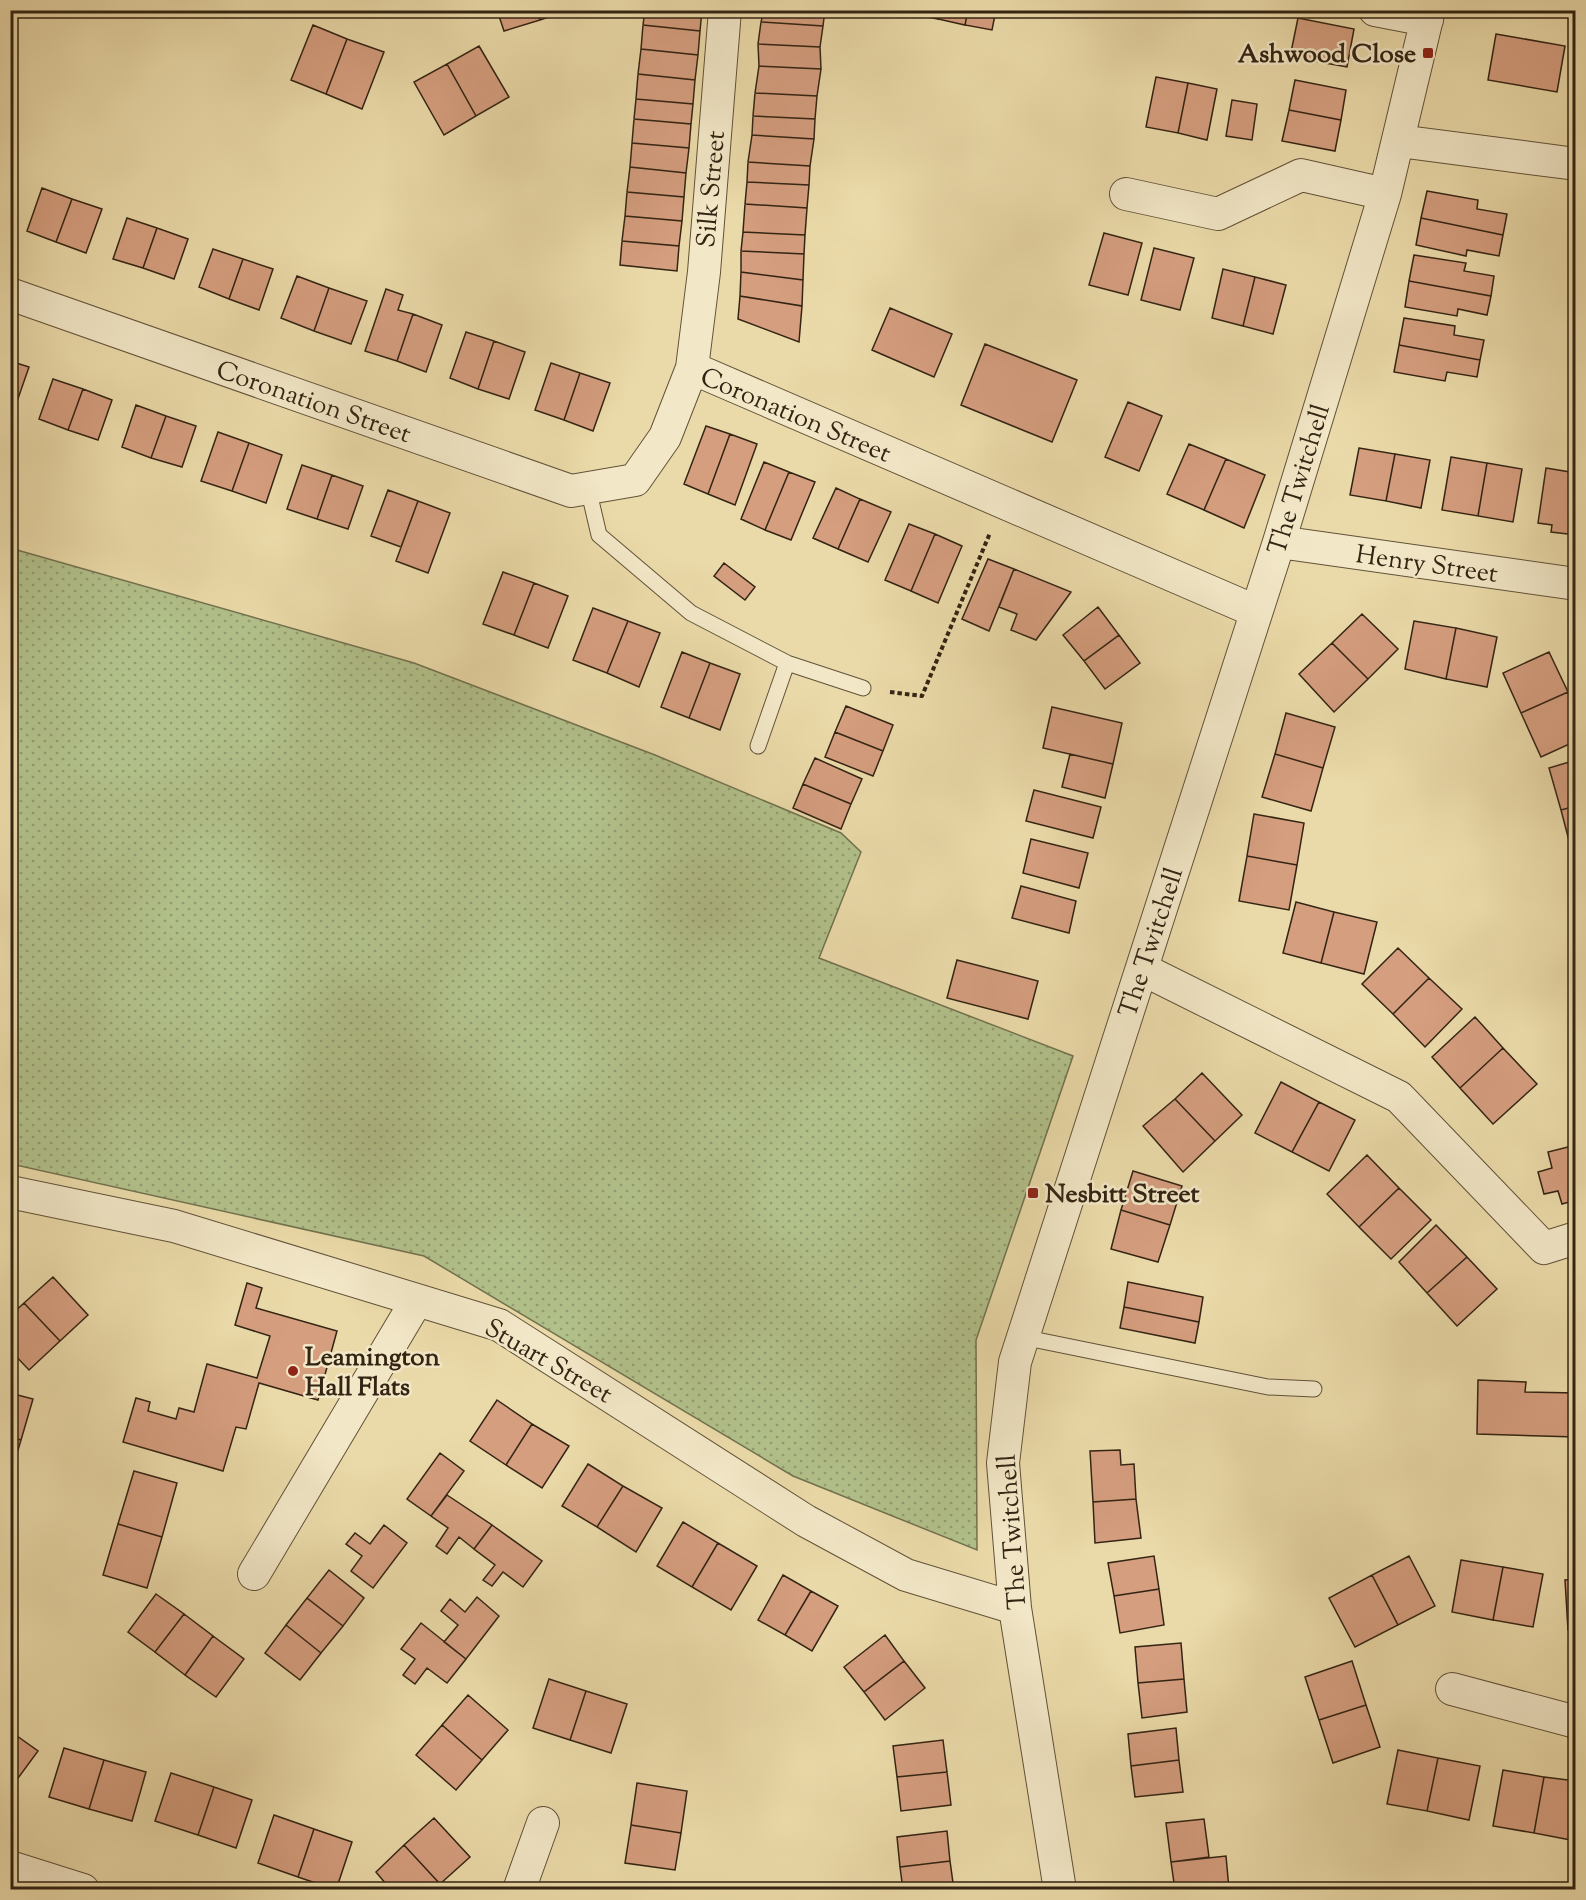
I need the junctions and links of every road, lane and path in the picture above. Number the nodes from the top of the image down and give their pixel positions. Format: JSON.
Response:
{"nodes":[{"id":1,"x":725,"y":10,"type":"edge"},
{"id":2,"x":1375,"y":10,"type":"edge"},
{"id":3,"x":1428,"y":15,"type":"edge"},
{"id":4,"x":1400,"y":141,"type":"junction"},
{"id":5,"x":1575,"y":164,"type":"edge"},
{"id":6,"x":1126,"y":194,"type":"dead end"},
{"id":7,"x":1385,"y":194,"type":"junction"},
{"id":8,"x":10,"y":294,"type":"edge"},
{"id":9,"x":692,"y":368,"type":"junction"},
{"id":10,"x":588,"y":488,"type":"junction"},
{"id":11,"x":1003,"y":502,"type":"junction"},
{"id":12,"x":1279,"y":542,"type":"junction"},
{"id":13,"x":1575,"y":584,"type":"edge"},
{"id":14,"x":1256,"y":611,"type":"junction"},
{"id":15,"x":788,"y":663,"type":"junction"},
{"id":16,"x":863,"y":688,"type":"joint"},
{"id":17,"x":758,"y":746,"type":"dead end"},
{"id":18,"x":1142,"y":969,"type":"junction"},
{"id":19,"x":10,"y":1192,"type":"edge"},
{"id":20,"x":1575,"y":1238,"type":"edge"},
{"id":21,"x":417,"y":1300,"type":"junction"},
{"id":22,"x":1022,"y":1337,"type":"junction"},
{"id":23,"x":1314,"y":1389,"type":"dead end"},
{"id":24,"x":254,"y":1574,"type":"dead end"},
{"id":25,"x":1015,"y":1608,"type":"junction"},
{"id":26,"x":1452,"y":1689,"type":"dead end"},
{"id":27,"x":1575,"y":1722,"type":"edge"},
{"id":28,"x":543,"y":1823,"type":"dead end"},
{"id":29,"x":10,"y":1867,"type":"edge"},
{"id":30,"x":83,"y":1890,"type":"edge"},
{"id":31,"x":519,"y":1890,"type":"edge"},
{"id":32,"x":1060,"y":1890,"type":"edge"}],
"edges":[{"from":1,"to":9,"type":"street","name":"Silk Street"},
{"from":2,"to":3,"type":"street"},
{"from":3,"to":4,"type":"street","name":"The Twitchell"},
{"from":4,"to":5,"type":"street"},
{"from":4,"to":7,"type":"street","name":"The Twitchell"},
{"from":6,"to":7,"type":"street"},
{"from":7,"to":12,"type":"street","name":"The Twitchell"},
{"from":8,"to":10,"type":"street","name":"Coronation Street"},
{"from":9,"to":10,"type":"street","name":"Coronation Street"},
{"from":9,"to":11,"type":"street","name":"Coronation Street"},
{"from":10,"to":15,"type":"lane"},
{"from":11,"to":14,"type":"street","name":"Coronation Street"},
{"from":11,"to":16,"type":"path"},
{"from":12,"to":13,"type":"street","name":"Henry Street"},
{"from":12,"to":14,"type":"street","name":"The Twitchell"},
{"from":14,"to":18,"type":"street","name":"The Twitchell"},
{"from":15,"to":16,"type":"lane"},
{"from":15,"to":17,"type":"lane"},
{"from":18,"to":20,"type":"street"},
{"from":18,"to":22,"type":"street","name":"The Twitchell"},
{"from":19,"to":21,"type":"street","name":"Stuart Street"},
{"from":21,"to":24,"type":"street"},
{"from":21,"to":25,"type":"street","name":"Stuart Street"},
{"from":22,"to":23,"type":"lane"},
{"from":22,"to":25,"type":"street","name":"The Twitchell"},
{"from":25,"to":32,"type":"street","name":"The Twitchell"},
{"from":26,"to":27,"type":"street"},
{"from":28,"to":31,"type":"street"},
{"from":29,"to":30,"type":"street"}]}
